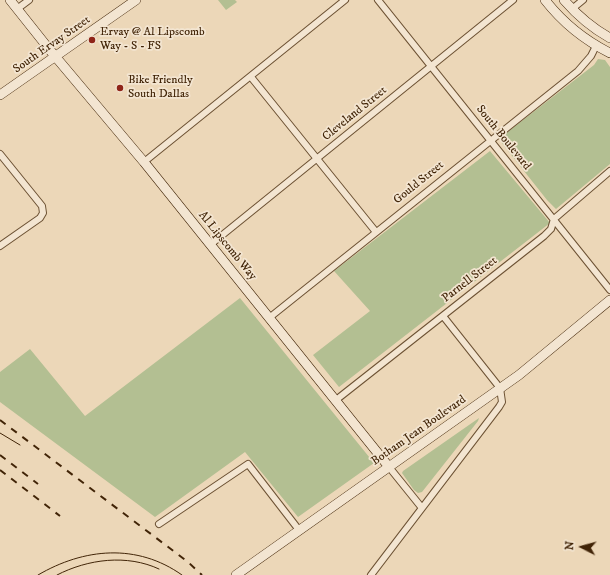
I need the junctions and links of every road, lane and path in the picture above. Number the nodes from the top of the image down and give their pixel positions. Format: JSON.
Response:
{"nodes":[{"id":1,"x":10,"y":0,"type":"edge"},
{"id":2,"x":29,"y":0,"type":"edge"},
{"id":3,"x":136,"y":0,"type":"edge"},
{"id":4,"x":345,"y":0,"type":"edge"},
{"id":5,"x":378,"y":0,"type":"edge"},
{"id":6,"x":513,"y":0,"type":"edge"},
{"id":7,"x":546,"y":0,"type":"edge"},
{"id":8,"x":564,"y":0,"type":"edge"},
{"id":9,"x":583,"y":0,"type":"edge"},
{"id":10,"x":17,"y":9,"type":"junction"},
{"id":11,"x":572,"y":9,"type":"junction"},
{"id":12,"x":610,"y":38,"type":"edge"},
{"id":13,"x":596,"y":46,"type":"junction"},
{"id":14,"x":609,"y":53,"type":"edge"},
{"id":15,"x":56,"y":57,"type":"junction"},
{"id":16,"x":431,"y":67,"type":"junction"},
{"id":17,"x":251,"y":77,"type":"junction"},
{"id":18,"x":0,"y":95,"type":"edge"},
{"id":19,"x":491,"y":140,"type":"junction"},
{"id":20,"x":0,"y":154,"type":"edge"},
{"id":21,"x":318,"y":159,"type":"junction"},
{"id":22,"x":144,"y":162,"type":"junction"},
{"id":23,"x":610,"y":171,"type":"edge"},
{"id":24,"x":554,"y":219,"type":"junction"},
{"id":25,"x":376,"y":232,"type":"junction"},
{"id":26,"x":210,"y":245,"type":"junction"},
{"id":27,"x":0,"y":246,"type":"edge"},
{"id":28,"x":610,"y":290,"type":"edge"},
{"id":29,"x":610,"y":300,"type":"edge"},
{"id":30,"x":443,"y":316,"type":"junction"},
{"id":31,"x":269,"y":318,"type":"junction"},
{"id":32,"x":500,"y":388,"type":"junction"},
{"id":33,"x":336,"y":400,"type":"junction"},
{"id":34,"x":389,"y":467,"type":"junction"},
{"id":35,"x":422,"y":508,"type":"junction"},
{"id":36,"x":159,"y":524,"type":"dead end"},
{"id":37,"x":299,"y":530,"type":"junction"},
{"id":38,"x":236,"y":575,"type":"edge"},
{"id":39,"x":371,"y":575,"type":"edge"}],
"edges":[{"from":1,"to":10,"type":"main road","name":"Al Lipscomb Way"},
{"from":2,"to":10,"type":"street"},
{"from":3,"to":15,"type":"main road","name":"South Ervay Street"},
{"from":4,"to":17,"type":"street"},
{"from":5,"to":16,"type":"street","name":"South Boulevard"},
{"from":6,"to":16,"type":"street","name":"Cleveland Street"},
{"from":7,"to":13,"type":"main road"},
{"from":8,"to":11,"type":"main road"},
{"from":9,"to":11,"type":"street"},
{"from":10,"to":15,"type":"main road","name":"Al Lipscomb Way"},
{"from":11,"to":12,"type":"main road"},
{"from":13,"to":14,"type":"main road"},
{"from":13,"to":19,"type":"street","name":"Gould Street"},
{"from":15,"to":18,"type":"main road","name":"South Ervay Street"},
{"from":15,"to":22,"type":"main road","name":"Al Lipscomb Way"},
{"from":16,"to":19,"type":"street","name":"South Boulevard"},
{"from":16,"to":21,"type":"street","name":"Cleveland Street"},
{"from":17,"to":21,"type":"street"},
{"from":17,"to":22,"type":"street"},
{"from":19,"to":24,"type":"street","name":"South Boulevard"},
{"from":19,"to":25,"type":"street","name":"Gould Street"},
{"from":20,"to":27,"type":"street"},
{"from":21,"to":25,"type":"street"},
{"from":21,"to":26,"type":"street","name":"Cleveland Street"},
{"from":22,"to":26,"type":"main road","name":"Al Lipscomb Way"},
{"from":23,"to":24,"type":"street","name":"Parnell Street"},
{"from":24,"to":28,"type":"street","name":"South Boulevard"},
{"from":24,"to":30,"type":"street","name":"Parnell Street"},
{"from":25,"to":31,"type":"street","name":"Gould Street"},
{"from":26,"to":31,"type":"main road","name":"Al Lipscomb Way"},
{"from":29,"to":32,"type":"main road","name":"Botham Jean Boulevard"},
{"from":30,"to":32,"type":"street"},
{"from":30,"to":33,"type":"street","name":"Parnell Street"},
{"from":31,"to":33,"type":"main road","name":"Al Lipscomb Way"},
{"from":32,"to":34,"type":"main road","name":"Botham Jean Boulevard"},
{"from":32,"to":35,"type":"street"},
{"from":33,"to":34,"type":"main road","name":"Al Lipscomb Way"},
{"from":34,"to":35,"type":"street","name":"Al Lipscomb Way"},
{"from":34,"to":37,"type":"main road","name":"Botham Jean Boulevard"},
{"from":35,"to":39,"type":"street"},
{"from":36,"to":37,"type":"street"},
{"from":37,"to":38,"type":"main road","name":"Botham Jean Boulevard"}]}
